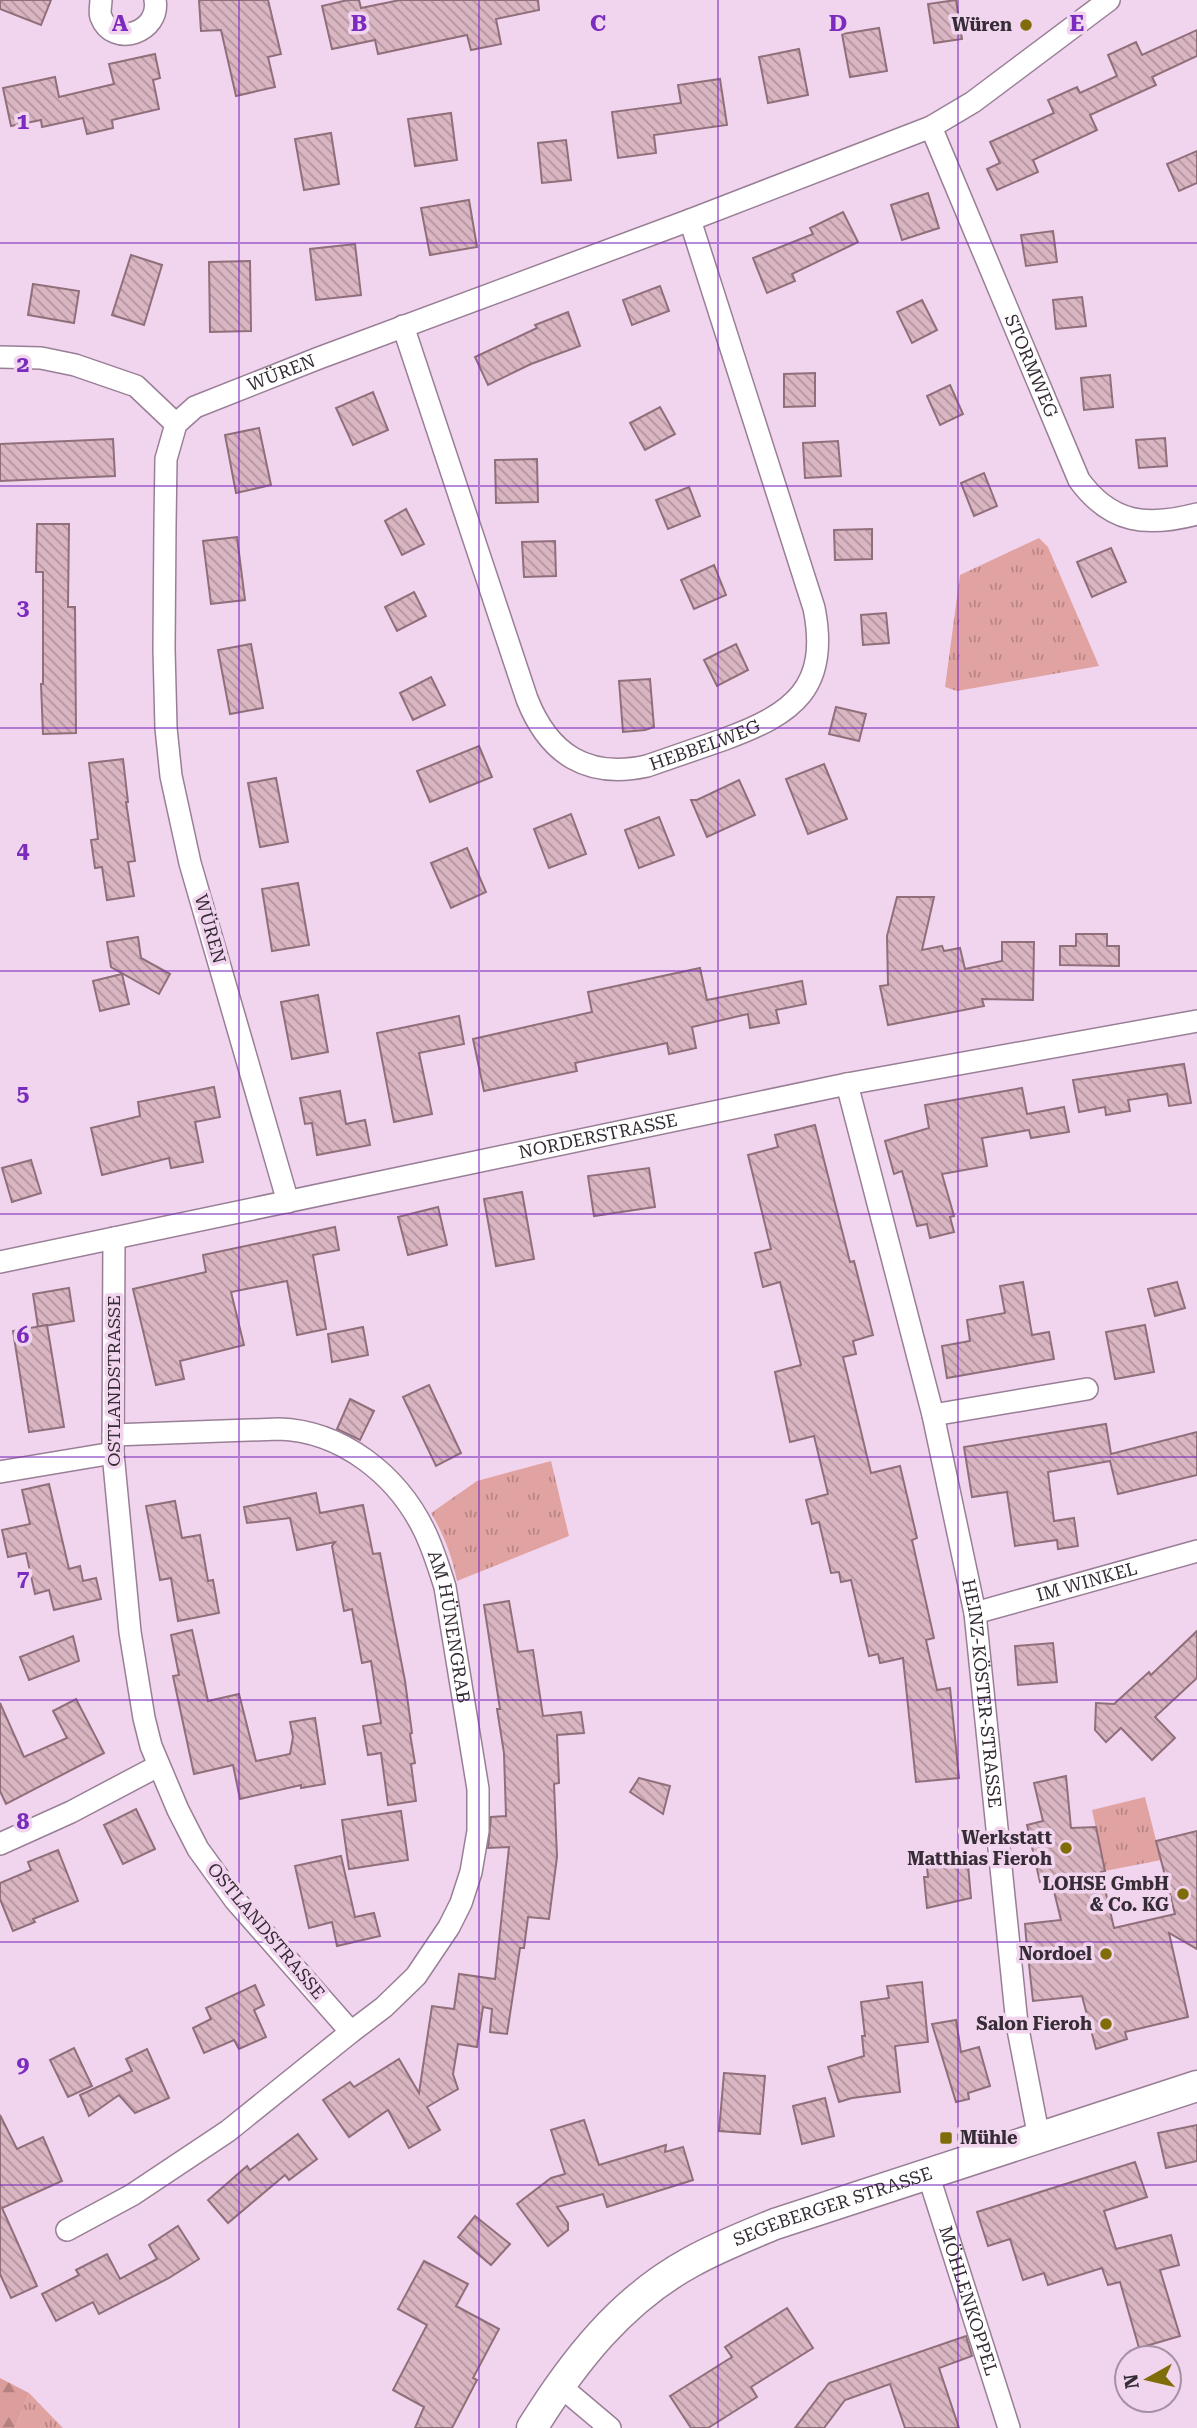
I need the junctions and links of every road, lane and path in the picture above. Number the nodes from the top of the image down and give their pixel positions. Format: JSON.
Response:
{"nodes":[{"id":1,"x":101,"y":0,"type":"edge"},
{"id":2,"x":155,"y":0,"type":"edge"},
{"id":3,"x":1109,"y":0,"type":"edge"},
{"id":4,"x":931,"y":127,"type":"junction"},
{"id":5,"x":690,"y":220,"type":"junction"},
{"id":6,"x":404,"y":326,"type":"junction"},
{"id":7,"x":0,"y":357,"type":"edge"},
{"id":8,"x":176,"y":424,"type":"junction"},
{"id":9,"x":1197,"y":514,"type":"edge"},
{"id":10,"x":1197,"y":1021,"type":"edge"},
{"id":11,"x":847,"y":1084,"type":"junction"},
{"id":12,"x":288,"y":1202,"type":"junction"},
{"id":13,"x":114,"y":1238,"type":"junction"},
{"id":14,"x":0,"y":1262,"type":"edge"},
{"id":15,"x":1087,"y":1390,"type":"dead end"},
{"id":16,"x":933,"y":1416,"type":"junction"},
{"id":17,"x":113,"y":1444,"type":"junction"},
{"id":18,"x":0,"y":1472,"type":"edge"},
{"id":19,"x":1197,"y":1551,"type":"edge"},
{"id":20,"x":975,"y":1613,"type":"junction"},
{"id":21,"x":158,"y":1766,"type":"junction"},
{"id":22,"x":0,"y":1844,"type":"edge"},
{"id":23,"x":351,"y":2032,"type":"junction"},
{"id":24,"x":1197,"y":2086,"type":"edge"},
{"id":25,"x":1039,"y":2138,"type":"junction"},
{"id":26,"x":928,"y":2174,"type":"junction"},
{"id":27,"x":67,"y":2230,"type":"dead end"},
{"id":28,"x":559,"y":2385,"type":"junction"},
{"id":29,"x":531,"y":2428,"type":"edge"},
{"id":30,"x":610,"y":2428,"type":"edge"},
{"id":31,"x":1009,"y":2428,"type":"edge"}],
"edges":[{"from":1,"to":2,"type":"street"},
{"from":3,"to":4,"type":"street","name":"WÜREN"},
{"from":4,"to":5,"type":"street","name":"WÜREN"},
{"from":4,"to":9,"type":"street","name":"STORMWEG"},
{"from":5,"to":6,"type":"street","name":"WÜREN"},
{"from":5,"to":6,"type":"street","name":"HEBBELWEG"},
{"from":6,"to":8,"type":"street","name":"WÜREN"},
{"from":7,"to":8,"type":"street"},
{"from":8,"to":12,"type":"street","name":"WÜREN"},
{"from":10,"to":11,"type":"street","name":"NORDERSTRASSE"},
{"from":11,"to":12,"type":"street","name":"NORDERSTRASSE"},
{"from":11,"to":16,"type":"street","name":"HEINZ-KÖSTER-STRASSE"},
{"from":12,"to":13,"type":"street","name":"NORDERSTRASSE"},
{"from":13,"to":14,"type":"street","name":"NORDERSTRASSE"},
{"from":13,"to":17,"type":"street","name":"OSTLANDSTRASSE"},
{"from":15,"to":16,"type":"street"},
{"from":16,"to":20,"type":"street","name":"HEINZ-KÖSTER-STRASSE"},
{"from":17,"to":18,"type":"street","name":"AM HÜNENGRAB"},
{"from":17,"to":21,"type":"street","name":"OSTLANDSTRASSE"},
{"from":17,"to":23,"type":"street","name":"AM HÜNENGRAB"},
{"from":19,"to":20,"type":"street","name":"IM WINKEL"},
{"from":20,"to":25,"type":"street","name":"HEINZ-KÖSTER-STRASSE"},
{"from":21,"to":22,"type":"street"},
{"from":21,"to":23,"type":"street","name":"OSTLANDSTRASSE"},
{"from":23,"to":27,"type":"street"},
{"from":24,"to":25,"type":"main road","name":"SEGEBERGER STRASSE"},
{"from":25,"to":26,"type":"main road","name":"SEGEBERGER STRASSE"},
{"from":26,"to":28,"type":"main road","name":"SEGEBERGER STRASSE"},
{"from":26,"to":31,"type":"street","name":"MÖHLENKOPPEL"},
{"from":28,"to":29,"type":"main road","name":"SEGEBERGER STRASSE"},
{"from":28,"to":30,"type":"street"}]}
